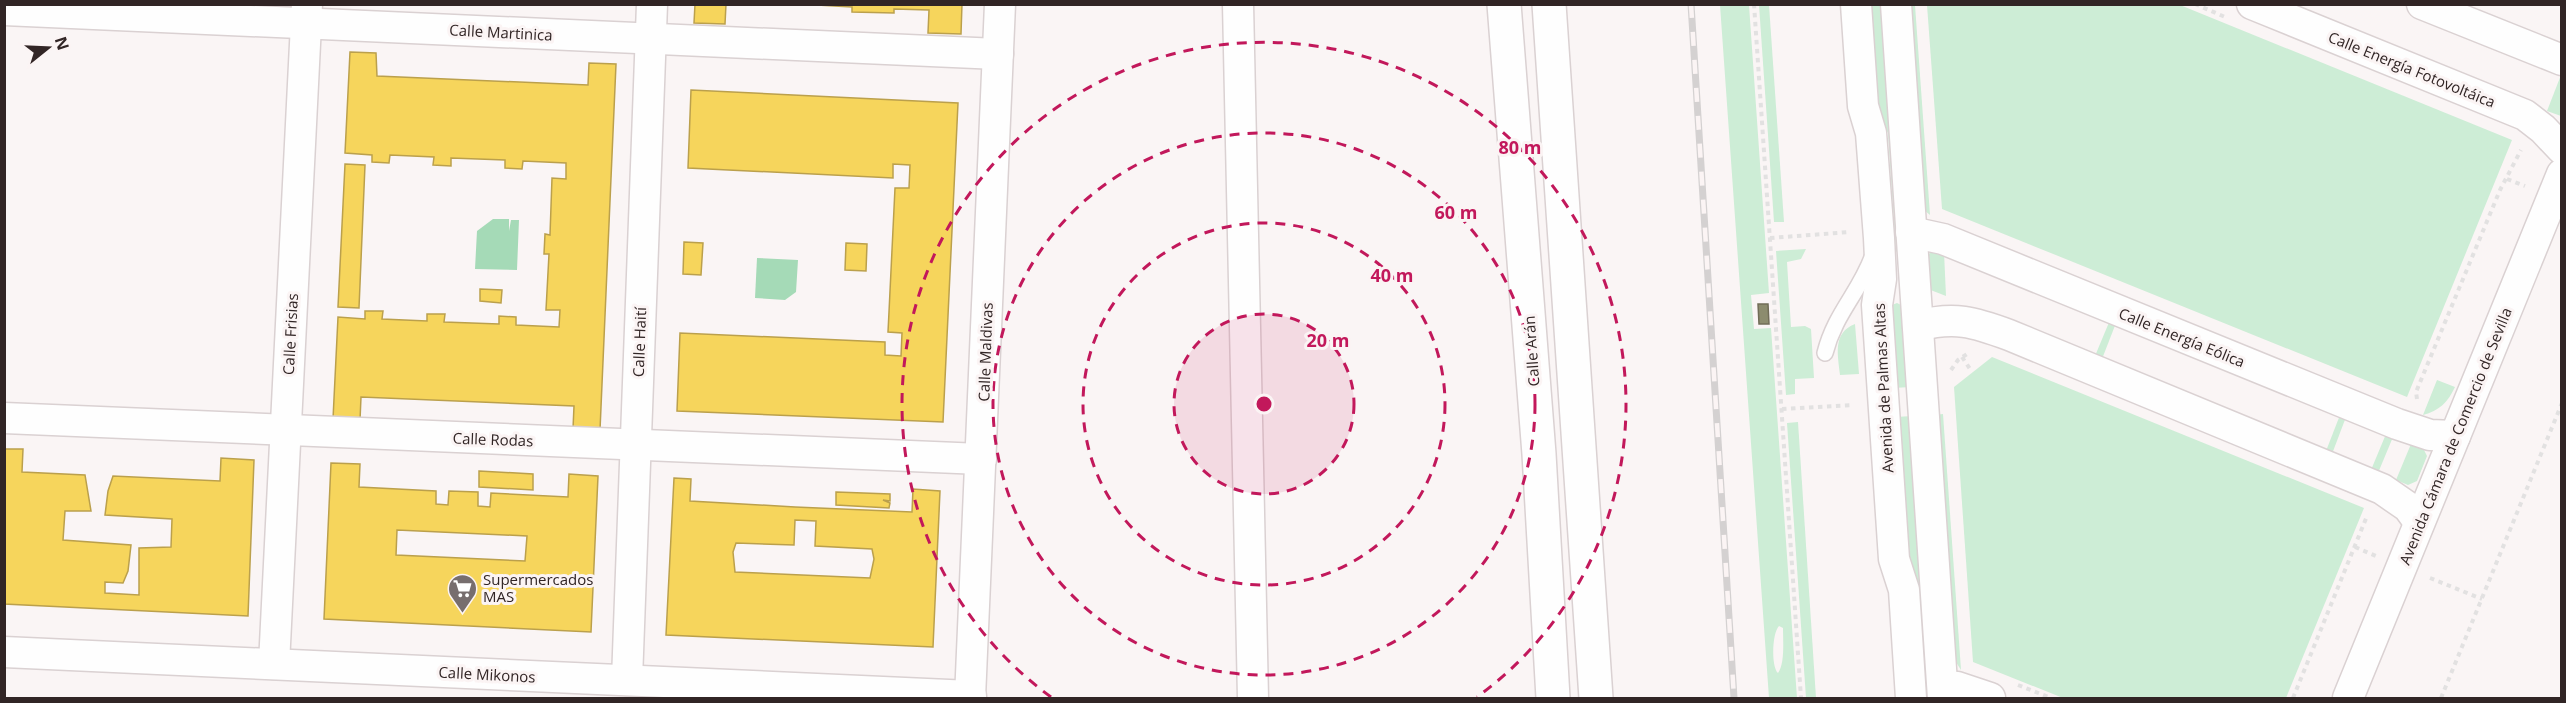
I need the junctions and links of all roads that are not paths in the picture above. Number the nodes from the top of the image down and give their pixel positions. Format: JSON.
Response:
{"nodes":[{"id":1,"x":652,"y":4,"type":"edge"},
{"id":2,"x":1000,"y":4,"type":"edge"},
{"id":3,"x":1238,"y":4,"type":"edge"},
{"id":4,"x":1504,"y":4,"type":"edge"},
{"id":5,"x":1549,"y":4,"type":"edge"},
{"id":6,"x":1856,"y":4,"type":"edge"},
{"id":7,"x":1896,"y":4,"type":"edge"},
{"id":8,"x":2252,"y":4,"type":"edge"},
{"id":9,"x":2422,"y":4,"type":"edge"},
{"id":10,"x":4,"y":10,"type":"edge"},
{"id":11,"x":306,"y":14,"type":"edge"},
{"id":12,"x":651,"y":38,"type":"junction"},
{"id":13,"x":998,"y":54,"type":"junction"},
{"id":14,"x":2562,"y":60,"type":"edge"},
{"id":15,"x":2562,"y":149,"type":"edge"},
{"id":16,"x":2562,"y":174,"type":"edge"},
{"id":17,"x":1911,"y":232,"type":"junction"},
{"id":18,"x":1866,"y":235,"type":"junction"},
{"id":19,"x":1881,"y":279,"type":"junction"},
{"id":20,"x":1926,"y":315,"type":"junction"},
{"id":21,"x":1825,"y":353,"type":"dead end"},
{"id":22,"x":4,"y":418,"type":"edge"},
{"id":23,"x":285,"y":430,"type":"junction"},
{"id":24,"x":2455,"y":436,"type":"junction"},
{"id":25,"x":636,"y":445,"type":"junction"},
{"id":26,"x":981,"y":459,"type":"junction"},
{"id":27,"x":2419,"y":522,"type":"junction"},
{"id":28,"x":4,"y":652,"type":"edge"},
{"id":29,"x":274,"y":664,"type":"junction"},
{"id":30,"x":627,"y":680,"type":"junction"},
{"id":31,"x":1943,"y":692,"type":"edge"},
{"id":32,"x":970,"y":697,"type":"edge"},
{"id":33,"x":1253,"y":699,"type":"edge"},
{"id":34,"x":1552,"y":699,"type":"edge"},
{"id":35,"x":1596,"y":699,"type":"edge"},
{"id":36,"x":1911,"y":699,"type":"edge"},
{"id":37,"x":1990,"y":699,"type":"edge"},
{"id":38,"x":2348,"y":699,"type":"edge"}],
"edges":[{"from":1,"to":12,"type":"street","name":"Calle Haití"},
{"from":2,"to":13,"type":"street","name":"Calle Maldivas"},
{"from":3,"to":33,"type":"street"},
{"from":4,"to":34,"type":"street","name":"Calle Arán"},
{"from":5,"to":35,"type":"street"},
{"from":6,"to":18,"type":"street","name":"Avenida de Palmas Altas"},
{"from":7,"to":17,"type":"street"},
{"from":8,"to":15,"type":"street","name":"Calle Energía Fotovoltáica"},
{"from":9,"to":14,"type":"street"},
{"from":10,"to":11,"type":"street","name":"Calle Martinica"},
{"from":11,"to":12,"type":"street","name":"Calle Martinica"},
{"from":11,"to":23,"type":"street","name":"Calle Frisias"},
{"from":12,"to":13,"type":"street","name":"Calle Martinica"},
{"from":12,"to":25,"type":"street","name":"Calle Haití"},
{"from":13,"to":26,"type":"street","name":"Calle Maldivas"},
{"from":16,"to":24,"type":"street","name":"Avenida Cámara de Comercio de Sevilla"},
{"from":17,"to":20,"type":"street"},
{"from":17,"to":24,"type":"street","name":"Calle Energía Eólica"},
{"from":18,"to":19,"type":"street","name":"Avenida de Palmas Altas"},
{"from":18,"to":21,"type":"lane"},
{"from":19,"to":20,"type":"street"},
{"from":19,"to":36,"type":"street","name":"Avenida de Palmas Altas"},
{"from":20,"to":27,"type":"street"},
{"from":20,"to":31,"type":"street"},
{"from":22,"to":23,"type":"street","name":"Calle Rodas"},
{"from":23,"to":25,"type":"street","name":"Calle Rodas"},
{"from":23,"to":29,"type":"street","name":"Calle Frisias"},
{"from":24,"to":27,"type":"street","name":"Avenida Cámara de Comercio de Sevilla"},
{"from":25,"to":26,"type":"street","name":"Calle Rodas"},
{"from":25,"to":30,"type":"street","name":"Calle Haití"},
{"from":26,"to":32,"type":"street","name":"Calle Maldivas"},
{"from":27,"to":38,"type":"street","name":"Avenida Cámara de Comercio de Sevilla"},
{"from":28,"to":29,"type":"street","name":"Calle Mikonos"},
{"from":29,"to":30,"type":"street","name":"Calle Mikonos"},
{"from":30,"to":32,"type":"street","name":"Calle Mikonos"},
{"from":31,"to":37,"type":"street"}]}
